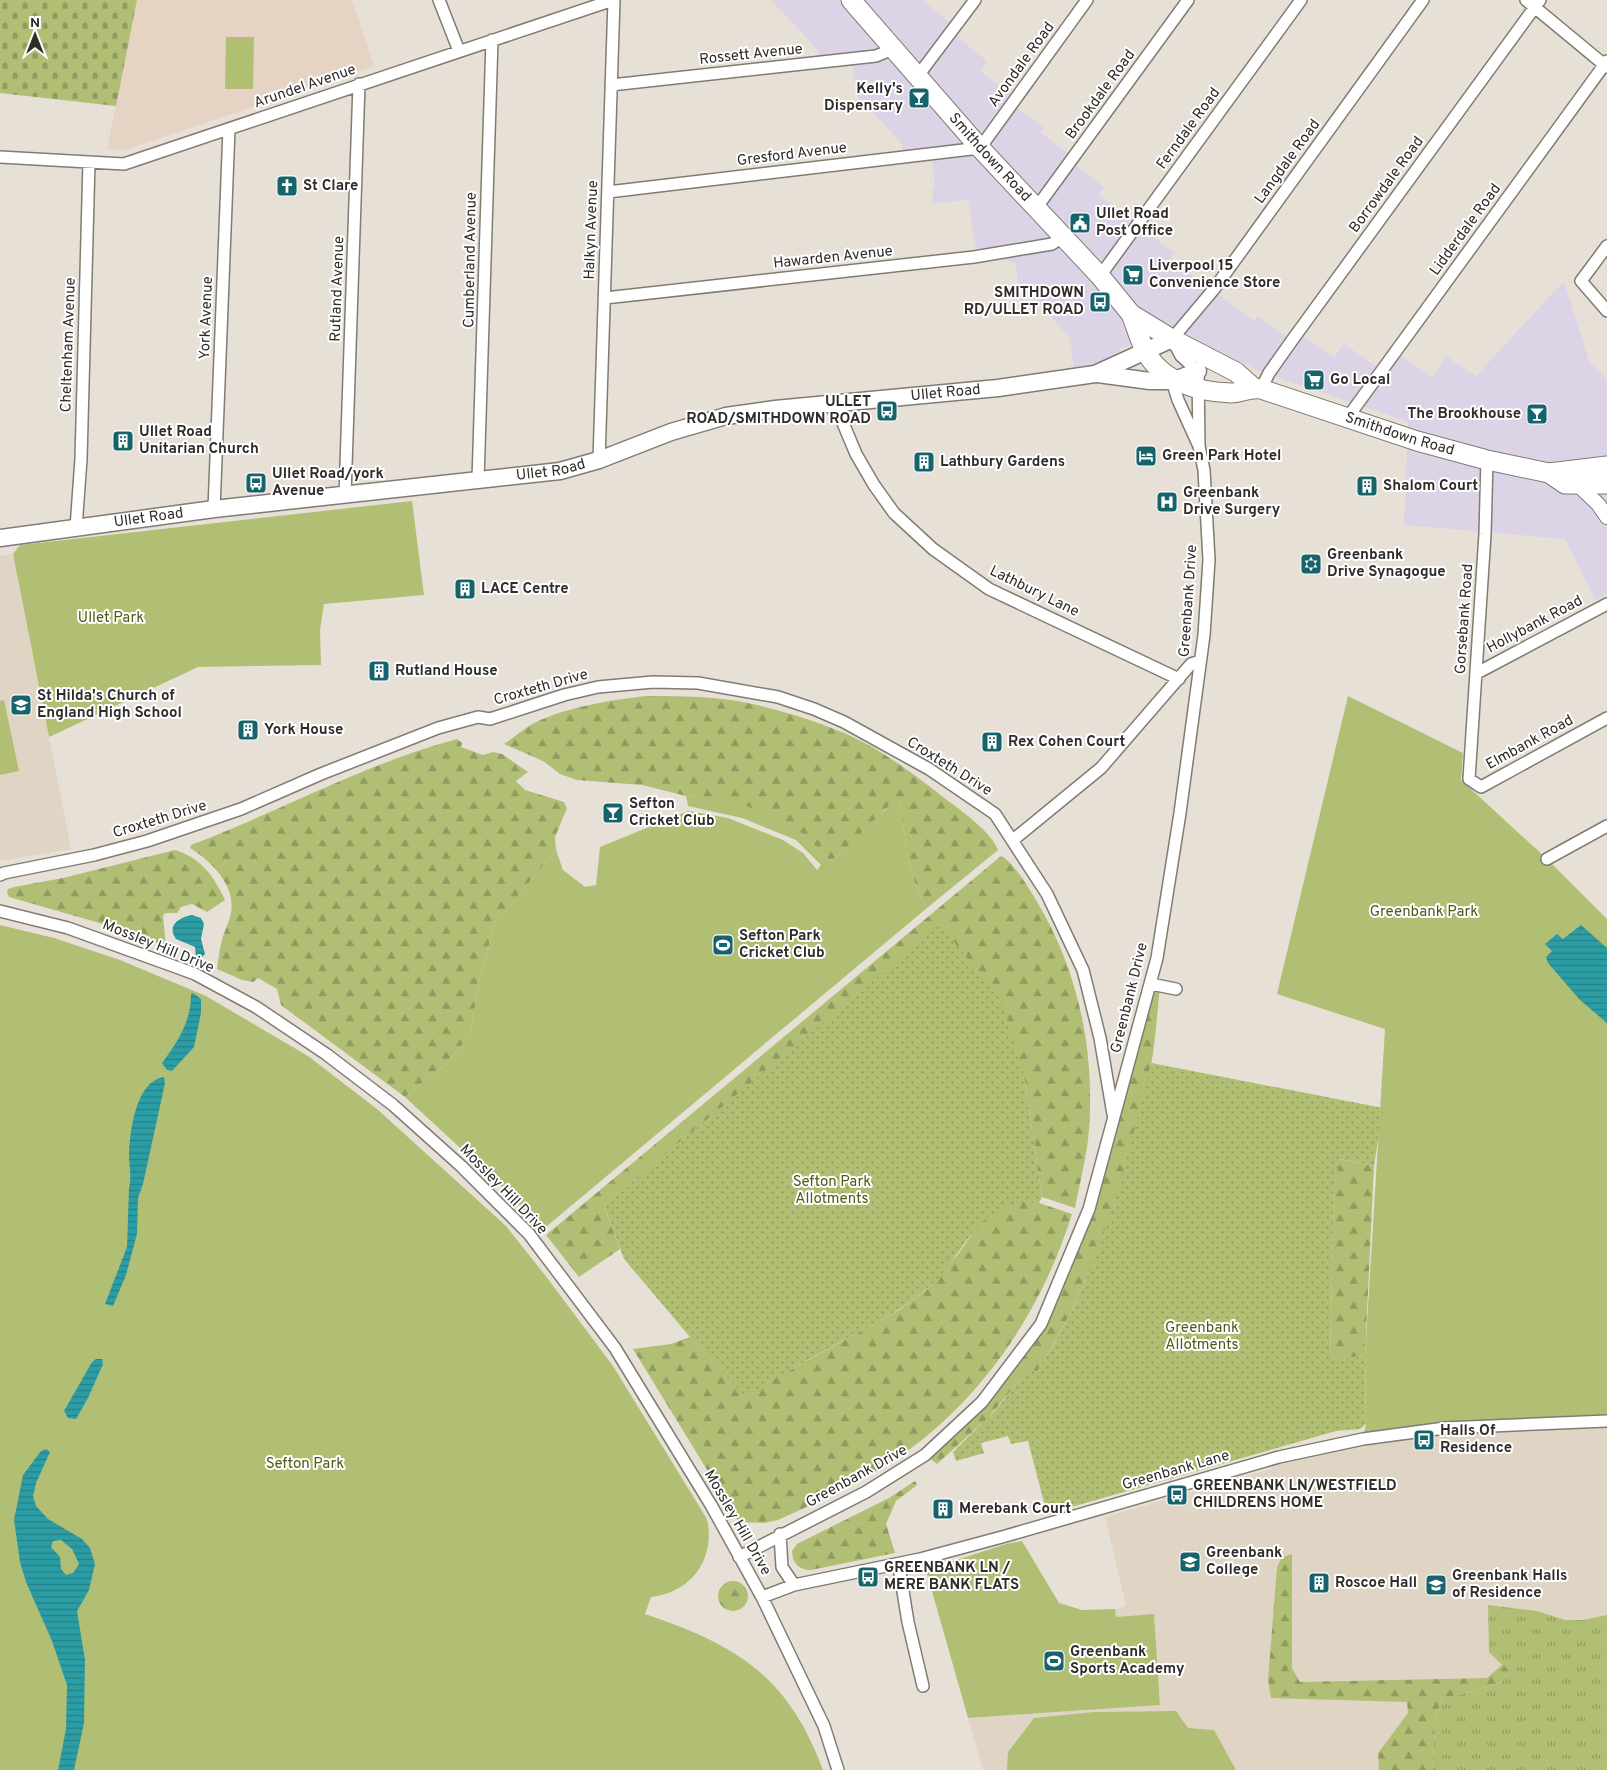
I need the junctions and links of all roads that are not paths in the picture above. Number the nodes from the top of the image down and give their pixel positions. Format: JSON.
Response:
{"nodes":[{"id":1,"x":439,"y":0,"type":"edge"},
{"id":2,"x":614,"y":0,"type":"edge"},
{"id":3,"x":975,"y":0,"type":"edge"},
{"id":4,"x":1087,"y":0,"type":"edge"},
{"id":5,"x":1188,"y":0,"type":"edge"},
{"id":6,"x":1302,"y":0,"type":"edge"},
{"id":7,"x":1423,"y":0,"type":"edge"},
{"id":8,"x":1534,"y":2,"type":"edge"},
{"id":9,"x":858,"y":3,"type":"edge"},
{"id":10,"x":492,"y":40,"type":"junction"},
{"id":11,"x":893,"y":50,"type":"junction"},
{"id":12,"x":459,"y":52,"type":"junction"},
{"id":13,"x":1606,"y":64,"type":"edge"},
{"id":14,"x":918,"y":77,"type":"junction"},
{"id":15,"x":359,"y":84,"type":"junction"},
{"id":16,"x":612,"y":85,"type":"junction"},
{"id":17,"x":229,"y":129,"type":"junction"},
{"id":18,"x":980,"y":148,"type":"junction"},
{"id":19,"x":0,"y":157,"type":"edge"},
{"id":20,"x":89,"y":162,"type":"junction"},
{"id":21,"x":608,"y":192,"type":"junction"},
{"id":22,"x":1037,"y":207,"type":"junction"},
{"id":23,"x":1062,"y":237,"type":"junction"},
{"id":24,"x":1607,"y":246,"type":"edge"},
{"id":25,"x":1100,"y":276,"type":"junction"},
{"id":26,"x":605,"y":298,"type":"junction"},
{"id":27,"x":1607,"y":311,"type":"edge"},
{"id":28,"x":1131,"y":314,"type":"junction"},
{"id":29,"x":1172,"y":339,"type":"junction"},
{"id":30,"x":1145,"y":351,"type":"junction"},
{"id":31,"x":1096,"y":374,"type":"junction"},
{"id":32,"x":1199,"y":380,"type":"junction"},
{"id":33,"x":1172,"y":381,"type":"junction"},
{"id":34,"x":1258,"y":388,"type":"junction"},
{"id":35,"x":835,"y":404,"type":"junction"},
{"id":36,"x":1348,"y":417,"type":"junction"},
{"id":37,"x":1198,"y":446,"type":"junction"},
{"id":38,"x":599,"y":460,"type":"junction"},
{"id":39,"x":1487,"y":460,"type":"junction"},
{"id":40,"x":1607,"y":466,"type":"edge"},
{"id":41,"x":1548,"y":473,"type":"junction"},
{"id":42,"x":478,"y":480,"type":"junction"},
{"id":43,"x":1607,"y":484,"type":"edge"},
{"id":44,"x":1578,"y":485,"type":"junction"},
{"id":45,"x":346,"y":495,"type":"junction"},
{"id":46,"x":214,"y":509,"type":"junction"},
{"id":47,"x":1607,"y":517,"type":"edge"},
{"id":48,"x":76,"y":528,"type":"junction"},
{"id":49,"x":0,"y":538,"type":"edge"},
{"id":50,"x":1607,"y":604,"type":"edge"},
{"id":51,"x":1200,"y":661,"type":"junction"},
{"id":52,"x":1477,"y":673,"type":"junction"},
{"id":53,"x":1179,"y":679,"type":"junction"},
{"id":54,"x":1607,"y":718,"type":"edge"},
{"id":55,"x":1469,"y":779,"type":"joint"},
{"id":56,"x":1607,"y":826,"type":"edge"},
{"id":57,"x":1013,"y":840,"type":"junction"},
{"id":58,"x":1548,"y":859,"type":"dead end"},
{"id":59,"x":0,"y":875,"type":"edge"},
{"id":60,"x":0,"y":911,"type":"edge"},
{"id":61,"x":1151,"y":984,"type":"junction"},
{"id":62,"x":1176,"y":989,"type":"dead end"},
{"id":63,"x":1113,"y":1119,"type":"junction"},
{"id":64,"x":1607,"y":1421,"type":"edge"},
{"id":65,"x":780,"y":1534,"type":"junction"},
{"id":66,"x":738,"y":1557,"type":"junction"},
{"id":67,"x":900,"y":1574,"type":"dead end"},
{"id":68,"x":794,"y":1585,"type":"junction"},
{"id":69,"x":762,"y":1597,"type":"junction"},
{"id":70,"x":923,"y":1686,"type":"dead end"},
{"id":71,"x":838,"y":1770,"type":"edge"}],
"edges":[{"from":1,"to":12,"type":"street"},
{"from":2,"to":10,"type":"street","name":"Arundel Avenue"},
{"from":2,"to":16,"type":"street","name":"Halkyn Avenue"},
{"from":3,"to":14,"type":"street"},
{"from":4,"to":18,"type":"street","name":"Avondale Road"},
{"from":5,"to":22,"type":"street","name":"Brookdale Road"},
{"from":6,"to":25,"type":"street","name":"Ferndale Road"},
{"from":7,"to":29,"type":"street","name":"Langdale Road"},
{"from":8,"to":13,"type":"street"},
{"from":8,"to":34,"type":"street","name":"Borrowdale Road"},
{"from":9,"to":11,"type":"highway","name":"Smithdown Road"},
{"from":10,"to":12,"type":"street","name":"Arundel Avenue"},
{"from":10,"to":42,"type":"street","name":"Cumberland Avenue"},
{"from":11,"to":14,"type":"highway","name":"Smithdown Road"},
{"from":11,"to":16,"type":"street","name":"Rossett Avenue"},
{"from":12,"to":15,"type":"street","name":"Arundel Avenue"},
{"from":13,"to":36,"type":"street","name":"Lidderdale Road"},
{"from":14,"to":18,"type":"highway","name":"Smithdown Road"},
{"from":15,"to":17,"type":"street","name":"Arundel Avenue"},
{"from":15,"to":45,"type":"street","name":"Rutland Avenue"},
{"from":16,"to":21,"type":"street","name":"Halkyn Avenue"},
{"from":17,"to":20,"type":"street","name":"Arundel Avenue"},
{"from":17,"to":46,"type":"street","name":"York Avenue"},
{"from":18,"to":21,"type":"street","name":"Gresford Avenue"},
{"from":18,"to":22,"type":"highway","name":"Smithdown Road"},
{"from":19,"to":20,"type":"street","name":"Arundel Avenue"},
{"from":20,"to":48,"type":"street","name":"Cheltenham Avenue"},
{"from":21,"to":26,"type":"street","name":"Halkyn Avenue"},
{"from":22,"to":23,"type":"highway","name":"Smithdown Road"},
{"from":23,"to":25,"type":"highway","name":"Smithdown Road"},
{"from":23,"to":26,"type":"street","name":"Hawarden Avenue"},
{"from":24,"to":27,"type":"street"},
{"from":25,"to":28,"type":"highway","name":"Smithdown Road"},
{"from":26,"to":38,"type":"street","name":"Halkyn Avenue"},
{"from":28,"to":29,"type":"highway","name":"Smithdown Road"},
{"from":28,"to":30,"type":"highway","name":"Smithdown Road"},
{"from":29,"to":30,"type":"main road","name":"Ullet Road"},
{"from":29,"to":32,"type":"street"},
{"from":29,"to":34,"type":"highway","name":"Smithdown Road"},
{"from":30,"to":31,"type":"main road","name":"Ullet Road"},
{"from":30,"to":33,"type":"highway","name":"Smithdown Road"},
{"from":31,"to":33,"type":"main road","name":"Ullet Road"},
{"from":31,"to":35,"type":"main road","name":"Ullet Road"},
{"from":32,"to":33,"type":"highway","name":"Smithdown Road"},
{"from":32,"to":34,"type":"highway","name":"Smithdown Road"},
{"from":32,"to":37,"type":"street","name":"Greenbank Drive"},
{"from":33,"to":37,"type":"street"},
{"from":34,"to":36,"type":"highway","name":"Smithdown Road"},
{"from":35,"to":38,"type":"main road","name":"Ullet Road"},
{"from":35,"to":53,"type":"street","name":"Lathbury Lane"},
{"from":36,"to":39,"type":"highway","name":"Smithdown Road"},
{"from":37,"to":51,"type":"street","name":"Greenbank Drive"},
{"from":38,"to":42,"type":"main road","name":"Ullet Road"},
{"from":39,"to":41,"type":"highway","name":"Smithdown Road"},
{"from":39,"to":52,"type":"street","name":"Gorsebank Road"},
{"from":40,"to":41,"type":"highway","name":"Smithdown Road"},
{"from":41,"to":44,"type":"highway","name":"Smithdown Road"},
{"from":42,"to":45,"type":"main road","name":"Ullet Road"},
{"from":43,"to":44,"type":"highway","name":"Smithdown Road"},
{"from":44,"to":47,"type":"street"},
{"from":45,"to":46,"type":"main road","name":"Ullet Road"},
{"from":46,"to":48,"type":"main road","name":"Ullet Road"},
{"from":48,"to":49,"type":"main road","name":"Ullet Road"},
{"from":50,"to":52,"type":"street","name":"Hollybank Road"},
{"from":51,"to":53,"type":"street"},
{"from":51,"to":61,"type":"street","name":"Greenbank Drive"},
{"from":52,"to":55,"type":"street","name":"Gorsebank Road"},
{"from":53,"to":57,"type":"street"},
{"from":54,"to":55,"type":"street","name":"Elmbank Road"},
{"from":56,"to":58,"type":"street"},
{"from":57,"to":59,"type":"street","name":"Croxteth Drive"},
{"from":57,"to":63,"type":"street","name":"Croxteth Drive"},
{"from":60,"to":66,"type":"street","name":"Mossley Hill Drive"},
{"from":61,"to":62,"type":"street"},
{"from":61,"to":63,"type":"street","name":"Greenbank Drive"},
{"from":63,"to":65,"type":"street","name":"Greenbank Drive"},
{"from":64,"to":68,"type":"street","name":"Greenbank Lane"},
{"from":65,"to":66,"type":"street","name":"Greenbank Drive"},
{"from":65,"to":68,"type":"street"},
{"from":66,"to":69,"type":"street","name":"Mossley Hill Drive"},
{"from":67,"to":70,"type":"street"},
{"from":68,"to":69,"type":"street","name":"Greenbank Lane"},
{"from":69,"to":71,"type":"street","name":"Mossley Hill Drive"}]}
